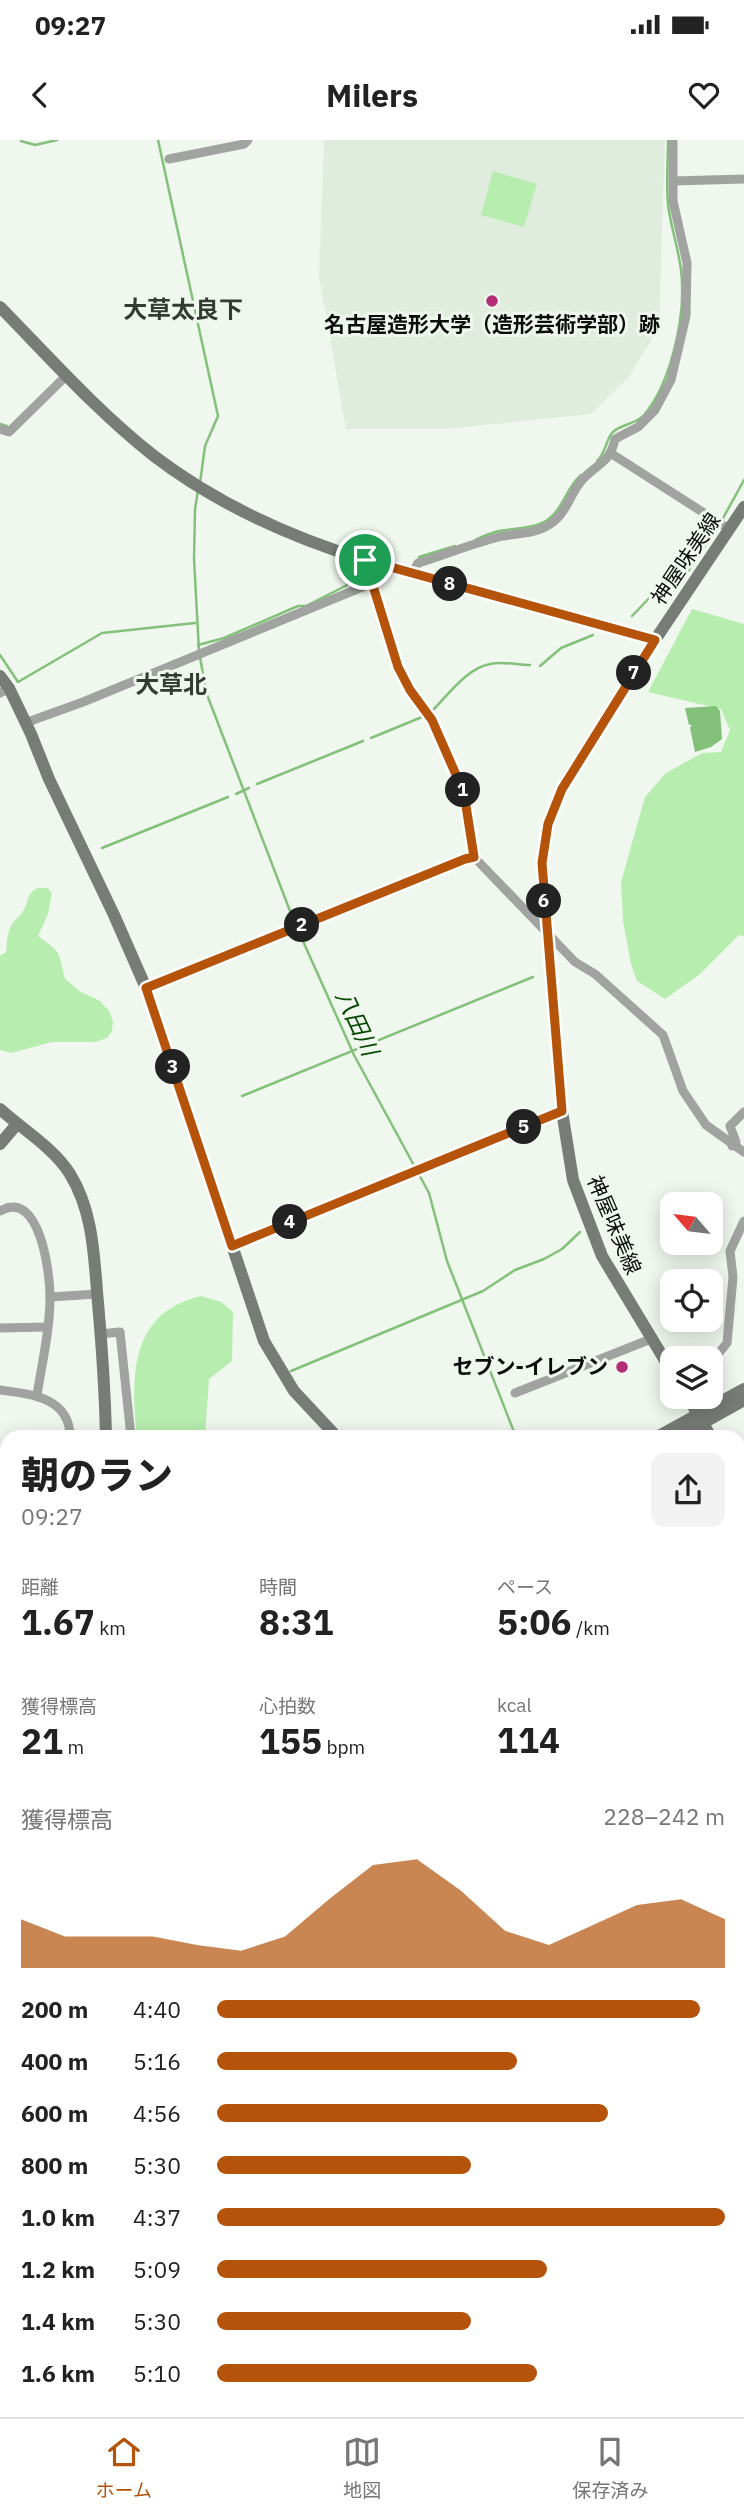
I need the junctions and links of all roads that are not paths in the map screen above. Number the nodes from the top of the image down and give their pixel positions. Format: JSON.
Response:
{"nodes":[{"id":1,"x":248,"y":140,"type":"edge"},
{"id":2,"x":673,"y":140,"type":"edge"},
{"id":3,"x":169,"y":159,"type":"dead end"},
{"id":4,"x":744,"y":179,"type":"edge"},
{"id":5,"x":673,"y":181,"type":"junction"},
{"id":6,"x":0,"y":307,"type":"edge"},
{"id":7,"x":67,"y":375,"type":"junction"},
{"id":8,"x":0,"y":429,"type":"edge"},
{"id":9,"x":612,"y":454,"type":"junction"},
{"id":10,"x":744,"y":507,"type":"edge"},
{"id":11,"x":729,"y":529,"type":"junction"},
{"id":12,"x":365,"y":560,"type":"junction"},
{"id":13,"x":412,"y":573,"type":"junction"},
{"id":14,"x":372,"y":583,"type":"junction"},
{"id":15,"x":655,"y":640,"type":"junction"},
{"id":16,"x":0,"y":676,"type":"edge"},
{"id":17,"x":5,"y":690,"type":"edge"},
{"id":18,"x":25,"y":723,"type":"junction"},
{"id":19,"x":474,"y":857,"type":"junction"},
{"id":20,"x":547,"y":933,"type":"junction"},
{"id":21,"x":146,"y":988,"type":"junction"},
{"id":22,"x":0,"y":1109,"type":"edge"},
{"id":23,"x":562,"y":1111,"type":"junction"},
{"id":24,"x":744,"y":1112,"type":"edge"},
{"id":25,"x":17,"y":1124,"type":"junction"},
{"id":26,"x":0,"y":1144,"type":"edge"},
{"id":27,"x":732,"y":1146,"type":"junction"},
{"id":28,"x":744,"y":1152,"type":"edge"},
{"id":29,"x":0,"y":1210,"type":"edge"},
{"id":30,"x":744,"y":1221,"type":"edge"},
{"id":31,"x":232,"y":1246,"type":"junction"},
{"id":32,"x":97,"y":1294,"type":"junction"},
{"id":33,"x":50,"y":1297,"type":"junction"},
{"id":34,"x":47,"y":1327,"type":"junction"},
{"id":35,"x":0,"y":1328,"type":"edge"},
{"id":36,"x":100,"y":1334,"type":"junction"},
{"id":37,"x":652,"y":1339,"type":"junction"},
{"id":38,"x":723,"y":1348,"type":"edge"},
{"id":39,"x":660,"y":1352,"type":"edge"},
{"id":40,"x":744,"y":1389,"type":"edge"},
{"id":41,"x":0,"y":1390,"type":"edge"},
{"id":42,"x":515,"y":1394,"type":"dead end"},
{"id":43,"x":37,"y":1395,"type":"junction"},
{"id":44,"x":744,"y":1400,"type":"edge"},
{"id":45,"x":694,"y":1409,"type":"edge"},
{"id":46,"x":700,"y":1419,"type":"junction"},
{"id":47,"x":69,"y":1430,"type":"edge"},
{"id":48,"x":106,"y":1430,"type":"edge"},
{"id":49,"x":130,"y":1430,"type":"edge"},
{"id":50,"x":330,"y":1430,"type":"edge"},
{"id":51,"x":674,"y":1430,"type":"edge"},
{"id":52,"x":687,"y":1430,"type":"edge"},
{"id":53,"x":707,"y":1430,"type":"edge"}],
"edges":[{"from":1,"to":3,"type":"street"},
{"from":2,"to":5,"type":"street"},
{"from":4,"to":5,"type":"street"},
{"from":5,"to":9,"type":"street"},
{"from":6,"to":7,"type":"street"},
{"from":7,"to":8,"type":"street"},
{"from":7,"to":12,"type":"street"},
{"from":9,"to":11,"type":"street"},
{"from":9,"to":13,"type":"street"},
{"from":10,"to":11,"type":"street","name":"神屋味美線"},
{"from":11,"to":15,"type":"street","name":"神屋味美線"},
{"from":12,"to":13,"type":"street"},
{"from":12,"to":14,"type":"street"},
{"from":13,"to":15,"type":"street"},
{"from":14,"to":18,"type":"street"},
{"from":14,"to":19,"type":"street"},
{"from":15,"to":20,"type":"street","name":"神屋味美線"},
{"from":16,"to":17,"type":"street"},
{"from":17,"to":18,"type":"street"},
{"from":18,"to":21,"type":"street"},
{"from":19,"to":20,"type":"street"},
{"from":19,"to":21,"type":"street"},
{"from":20,"to":23,"type":"street","name":"神屋味美線"},
{"from":20,"to":27,"type":"street"},
{"from":21,"to":31,"type":"street"},
{"from":22,"to":25,"type":"street"},
{"from":23,"to":31,"type":"street"},
{"from":23,"to":37,"type":"street","name":"神屋味美線"},
{"from":24,"to":27,"type":"street"},
{"from":25,"to":26,"type":"street"},
{"from":25,"to":32,"type":"street"},
{"from":27,"to":28,"type":"street"},
{"from":29,"to":33,"type":"street"},
{"from":30,"to":38,"type":"street"},
{"from":31,"to":50,"type":"street"},
{"from":32,"to":33,"type":"street"},
{"from":32,"to":36,"type":"street"},
{"from":33,"to":34,"type":"street"},
{"from":34,"to":35,"type":"street"},
{"from":34,"to":43,"type":"street"},
{"from":36,"to":48,"type":"street"},
{"from":36,"to":49,"type":"street"},
{"from":37,"to":39,"type":"street","name":"神屋味美線"},
{"from":37,"to":42,"type":"street"},
{"from":40,"to":46,"type":"street"},
{"from":41,"to":43,"type":"street"},
{"from":43,"to":47,"type":"street"},
{"from":44,"to":46,"type":"street"},
{"from":45,"to":46,"type":"street"},
{"from":46,"to":51,"type":"street"},
{"from":46,"to":52,"type":"street"},
{"from":46,"to":53,"type":"street"}]}
